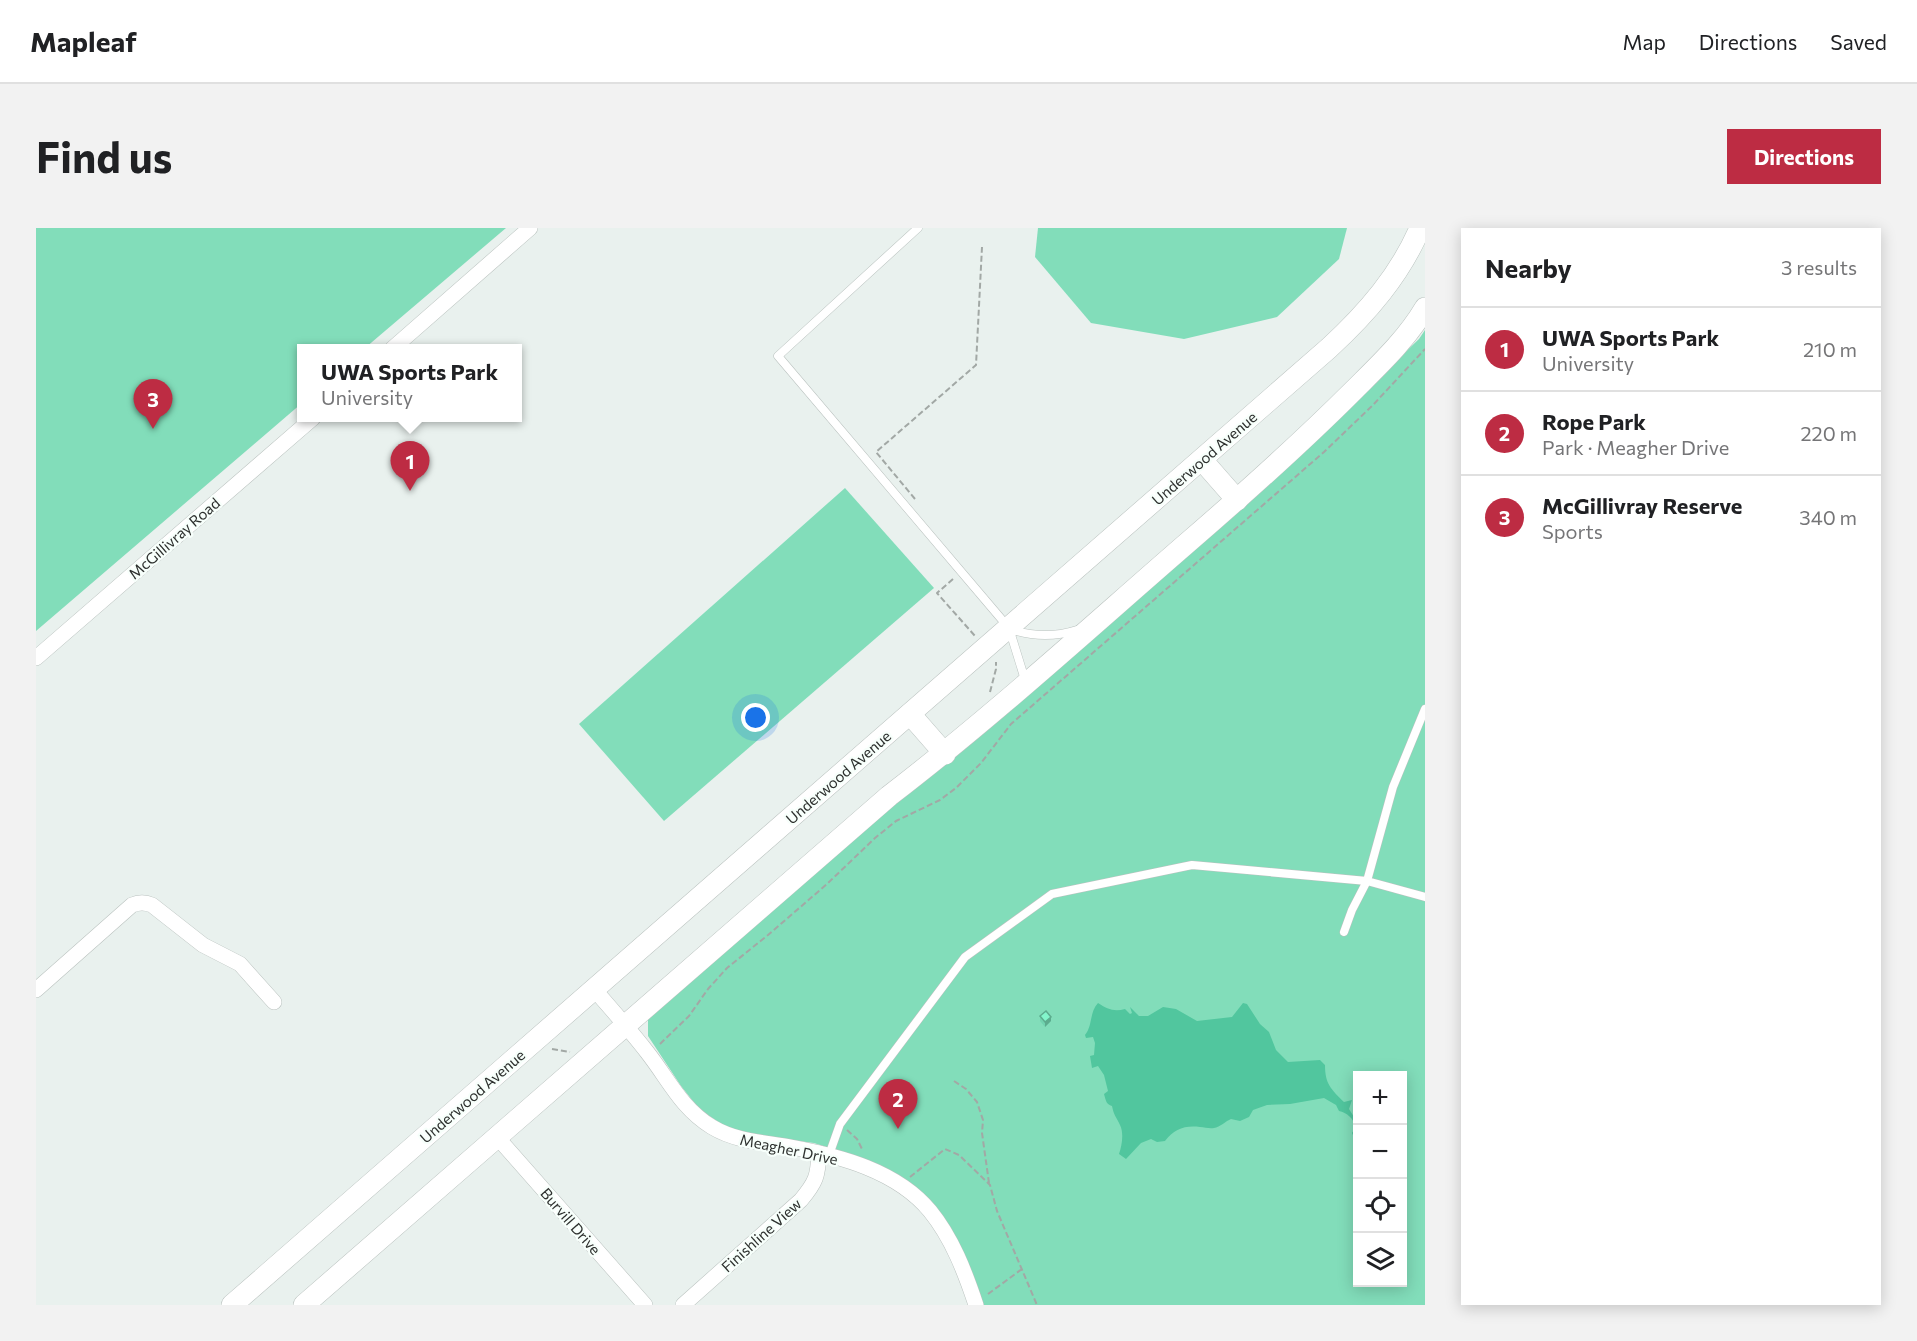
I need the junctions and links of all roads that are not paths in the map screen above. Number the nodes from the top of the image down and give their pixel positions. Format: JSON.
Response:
{"nodes":[{"id":1,"x":530,"y":228,"type":"edge"},
{"id":2,"x":918,"y":228,"type":"edge"},
{"id":3,"x":1420,"y":228,"type":"edge"},
{"id":4,"x":1425,"y":308,"type":"edge"},
{"id":5,"x":397,"y":344,"type":"edge"},
{"id":6,"x":307,"y":422,"type":"edge"},
{"id":7,"x":1202,"y":460,"type":"junction"},
{"id":8,"x":1237,"y":500,"type":"junction"},
{"id":9,"x":1093,"y":626,"type":"junction"},
{"id":10,"x":1009,"y":628,"type":"junction"},
{"id":11,"x":36,"y":658,"type":"edge"},
{"id":12,"x":1026,"y":684,"type":"junction"},
{"id":13,"x":1425,"y":708,"type":"edge"},
{"id":14,"x":910,"y":714,"type":"junction"},
{"id":15,"x":945,"y":754,"type":"junction"},
{"id":16,"x":1368,"y":881,"type":"junction"},
{"id":17,"x":1425,"y":897,"type":"edge"},
{"id":18,"x":1344,"y":932,"type":"dead end"},
{"id":19,"x":594,"y":989,"type":"junction"},
{"id":20,"x":36,"y":990,"type":"edge"},
{"id":21,"x":274,"y":1002,"type":"dead end"},
{"id":22,"x":625,"y":1025,"type":"junction"},
{"id":23,"x":497,"y":1137,"type":"junction"},
{"id":24,"x":824,"y":1154,"type":"junction"},
{"id":25,"x":975,"y":1304,"type":"edge"},
{"id":26,"x":232,"y":1305,"type":"edge"},
{"id":27,"x":305,"y":1305,"type":"edge"},
{"id":28,"x":645,"y":1305,"type":"edge"},
{"id":29,"x":683,"y":1305,"type":"edge"}],
"edges":[{"from":1,"to":5,"type":"street"},
{"from":2,"to":10,"type":"lane"},
{"from":3,"to":7,"type":"main road","name":"Underwood Avenue"},
{"from":4,"to":8,"type":"main road"},
{"from":6,"to":11,"type":"street","name":"McGillivray Road"},
{"from":7,"to":8,"type":"main road"},
{"from":7,"to":10,"type":"main road","name":"Underwood Avenue"},
{"from":8,"to":9,"type":"main road"},
{"from":9,"to":10,"type":"lane"},
{"from":9,"to":12,"type":"main road"},
{"from":10,"to":12,"type":"lane"},
{"from":10,"to":14,"type":"main road","name":"Underwood Avenue"},
{"from":12,"to":15,"type":"main road"},
{"from":13,"to":16,"type":"lane"},
{"from":14,"to":15,"type":"main road"},
{"from":14,"to":19,"type":"main road","name":"Underwood Avenue"},
{"from":15,"to":22,"type":"main road"},
{"from":16,"to":17,"type":"lane"},
{"from":16,"to":18,"type":"lane"},
{"from":16,"to":24,"type":"lane"},
{"from":19,"to":22,"type":"street","name":"Meagher Drive"},
{"from":19,"to":26,"type":"main road","name":"Underwood Avenue"},
{"from":20,"to":21,"type":"street"},
{"from":22,"to":23,"type":"main road"},
{"from":22,"to":24,"type":"street","name":"Meagher Drive"},
{"from":23,"to":27,"type":"main road"},
{"from":23,"to":28,"type":"street","name":"Burvill Drive"},
{"from":24,"to":25,"type":"street","name":"Meagher Drive"},
{"from":24,"to":29,"type":"street","name":"Finishline View"}]}
